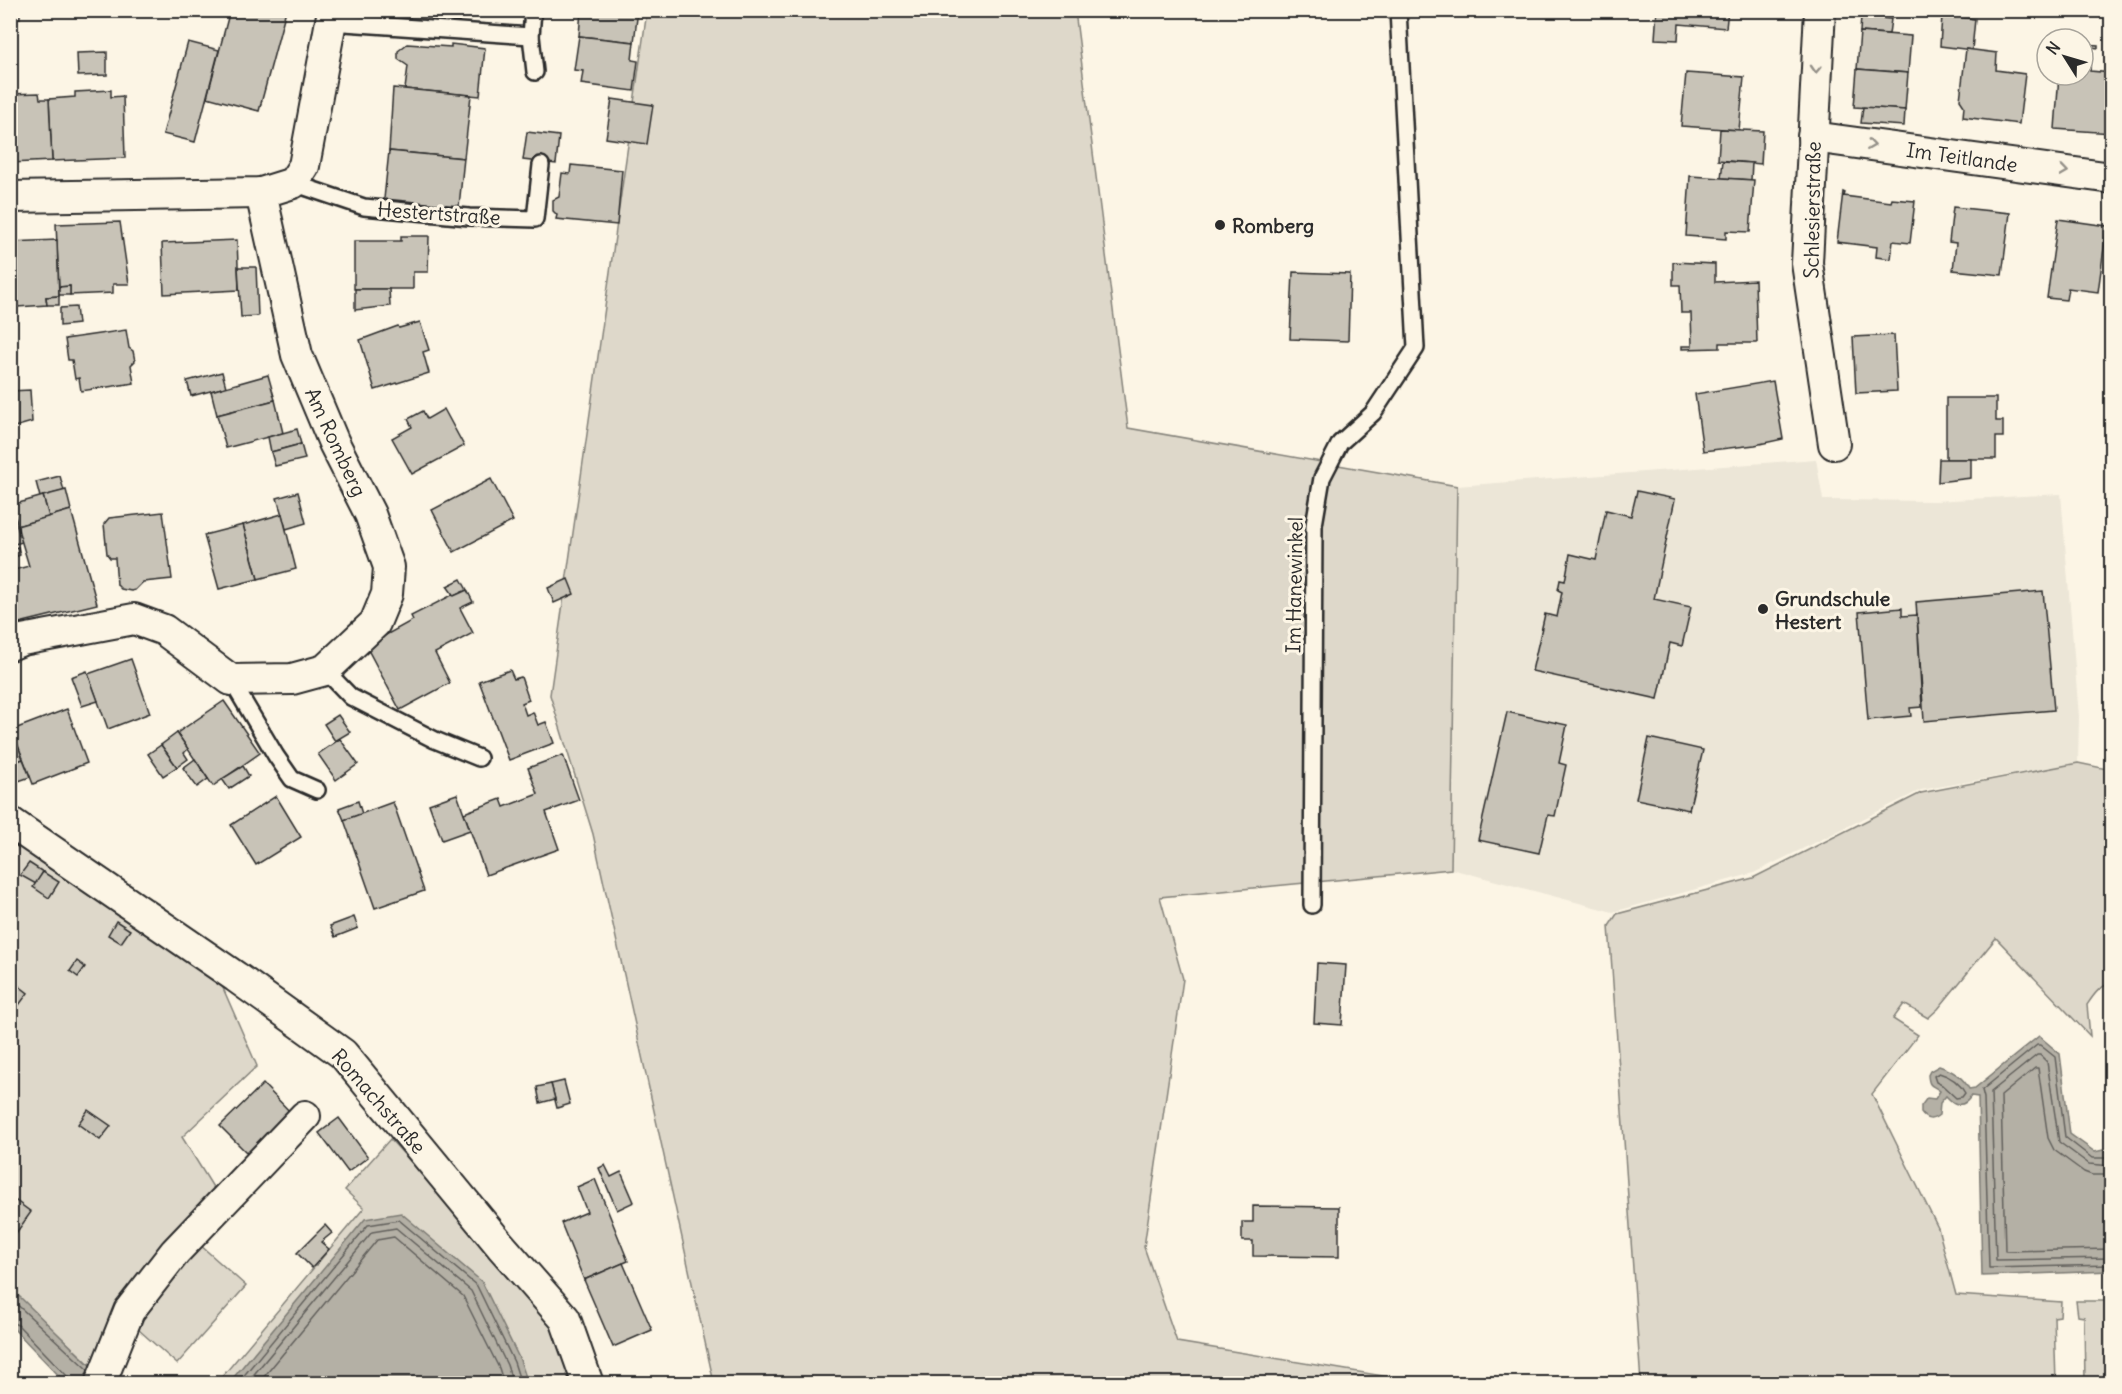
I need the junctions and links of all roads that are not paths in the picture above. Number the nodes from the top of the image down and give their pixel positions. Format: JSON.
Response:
{"nodes":[{"id":1,"x":532,"y":10,"type":"edge"},
{"id":2,"x":1398,"y":10,"type":"edge"},
{"id":3,"x":1820,"y":10,"type":"edge"},
{"id":4,"x":332,"y":16,"type":"edge"},
{"id":5,"x":531,"y":36,"type":"junction"},
{"id":6,"x":535,"y":72,"type":"dead end"},
{"id":7,"x":1813,"y":137,"type":"junction"},
{"id":8,"x":541,"y":165,"type":"dead end"},
{"id":9,"x":2112,"y":178,"type":"edge"},
{"id":10,"x":293,"y":183,"type":"junction"},
{"id":11,"x":261,"y":193,"type":"junction"},
{"id":12,"x":10,"y":197,"type":"edge"},
{"id":13,"x":1834,"y":444,"type":"dead end"},
{"id":14,"x":10,"y":645,"type":"edge"},
{"id":15,"x":325,"y":670,"type":"junction"},
{"id":16,"x":231,"y":680,"type":"junction"},
{"id":17,"x":479,"y":758,"type":"dead end"},
{"id":18,"x":317,"y":790,"type":"dead end"},
{"id":19,"x":10,"y":822,"type":"edge"},
{"id":20,"x":1312,"y":906,"type":"dead end"},
{"id":21,"x":305,"y":1116,"type":"dead end"},
{"id":22,"x":102,"y":1377,"type":"edge"},
{"id":23,"x":588,"y":1383,"type":"edge"}],
"edges":[{"from":1,"to":5,"type":"lane"},
{"from":2,"to":20,"type":"lane","name":"Im Hanewinkel"},
{"from":3,"to":7,"type":"street","name":"Schlesierstraße","one_way":true},
{"from":4,"to":5,"type":"lane"},
{"from":4,"to":10,"type":"street"},
{"from":5,"to":6,"type":"lane"},
{"from":7,"to":9,"type":"street","name":"Im Teitlande","one_way":true},
{"from":7,"to":13,"type":"street","name":"Schlesierstraße"},
{"from":8,"to":10,"type":"lane","name":"Hestertstraße"},
{"from":10,"to":11,"type":"street"},
{"from":11,"to":12,"type":"street"},
{"from":11,"to":15,"type":"street","name":"Am Romberg"},
{"from":14,"to":16,"type":"street"},
{"from":15,"to":16,"type":"street"},
{"from":15,"to":17,"type":"lane"},
{"from":16,"to":18,"type":"lane"},
{"from":19,"to":23,"type":"street","name":"Romachstraße"},
{"from":21,"to":22,"type":"street"}]}
